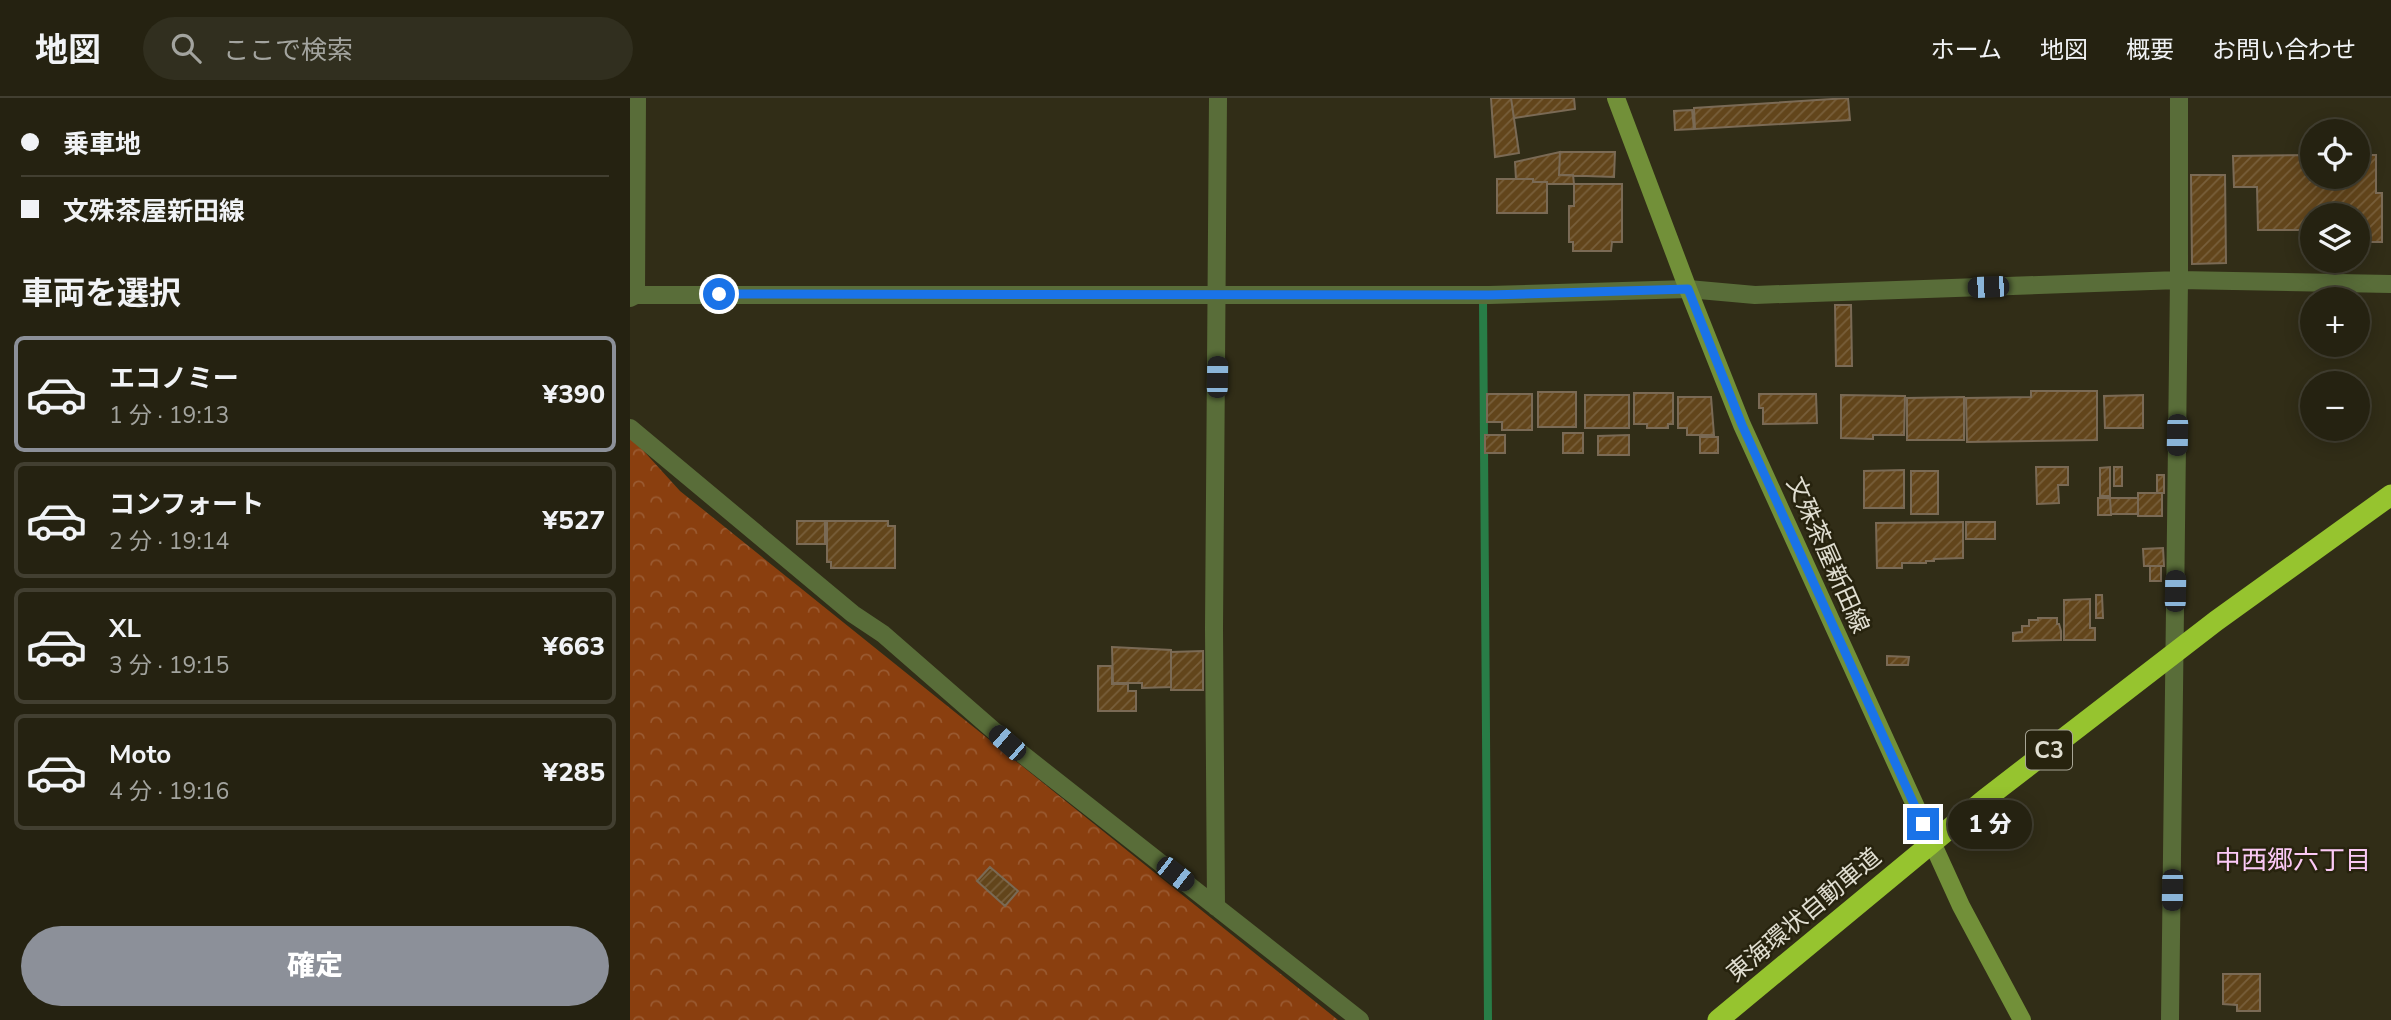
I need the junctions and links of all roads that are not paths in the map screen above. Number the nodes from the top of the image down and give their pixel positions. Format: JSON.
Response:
{"nodes":[{"id":1,"x":637,"y":98,"type":"edge"},
{"id":2,"x":1218,"y":98,"type":"edge"},
{"id":3,"x":1616,"y":98,"type":"edge"},
{"id":4,"x":2179,"y":98,"type":"edge"},
{"id":5,"x":2179,"y":280,"type":"junction"},
{"id":6,"x":2391,"y":284,"type":"edge"},
{"id":7,"x":1688,"y":289,"type":"junction"},
{"id":8,"x":1218,"y":293,"type":"junction"},
{"id":9,"x":633,"y":296,"type":"edge"},
{"id":10,"x":630,"y":428,"type":"edge"},
{"id":11,"x":2391,"y":495,"type":"edge"},
{"id":12,"x":1216,"y":907,"type":"junction"},
{"id":13,"x":1360,"y":1020,"type":"edge"},
{"id":14,"x":1718,"y":1020,"type":"edge"},
{"id":15,"x":2022,"y":1020,"type":"edge"},
{"id":16,"x":2170,"y":1020,"type":"edge"}],
"edges":[{"from":1,"to":9,"type":"street"},
{"from":2,"to":8,"type":"street"},
{"from":3,"to":7,"type":"main road","name":"文殊茶屋新田線"},
{"from":4,"to":5,"type":"street"},
{"from":5,"to":6,"type":"street"},
{"from":5,"to":7,"type":"street"},
{"from":5,"to":16,"type":"street"},
{"from":7,"to":8,"type":"street"},
{"from":7,"to":15,"type":"main road","name":"文殊茶屋新田線"},
{"from":8,"to":9,"type":"street"},
{"from":8,"to":12,"type":"street"},
{"from":10,"to":12,"type":"street"},
{"from":11,"to":14,"type":"highway","name":"東海環状自動車道","number":"C3","bridge":true},
{"from":12,"to":13,"type":"street"}]}
